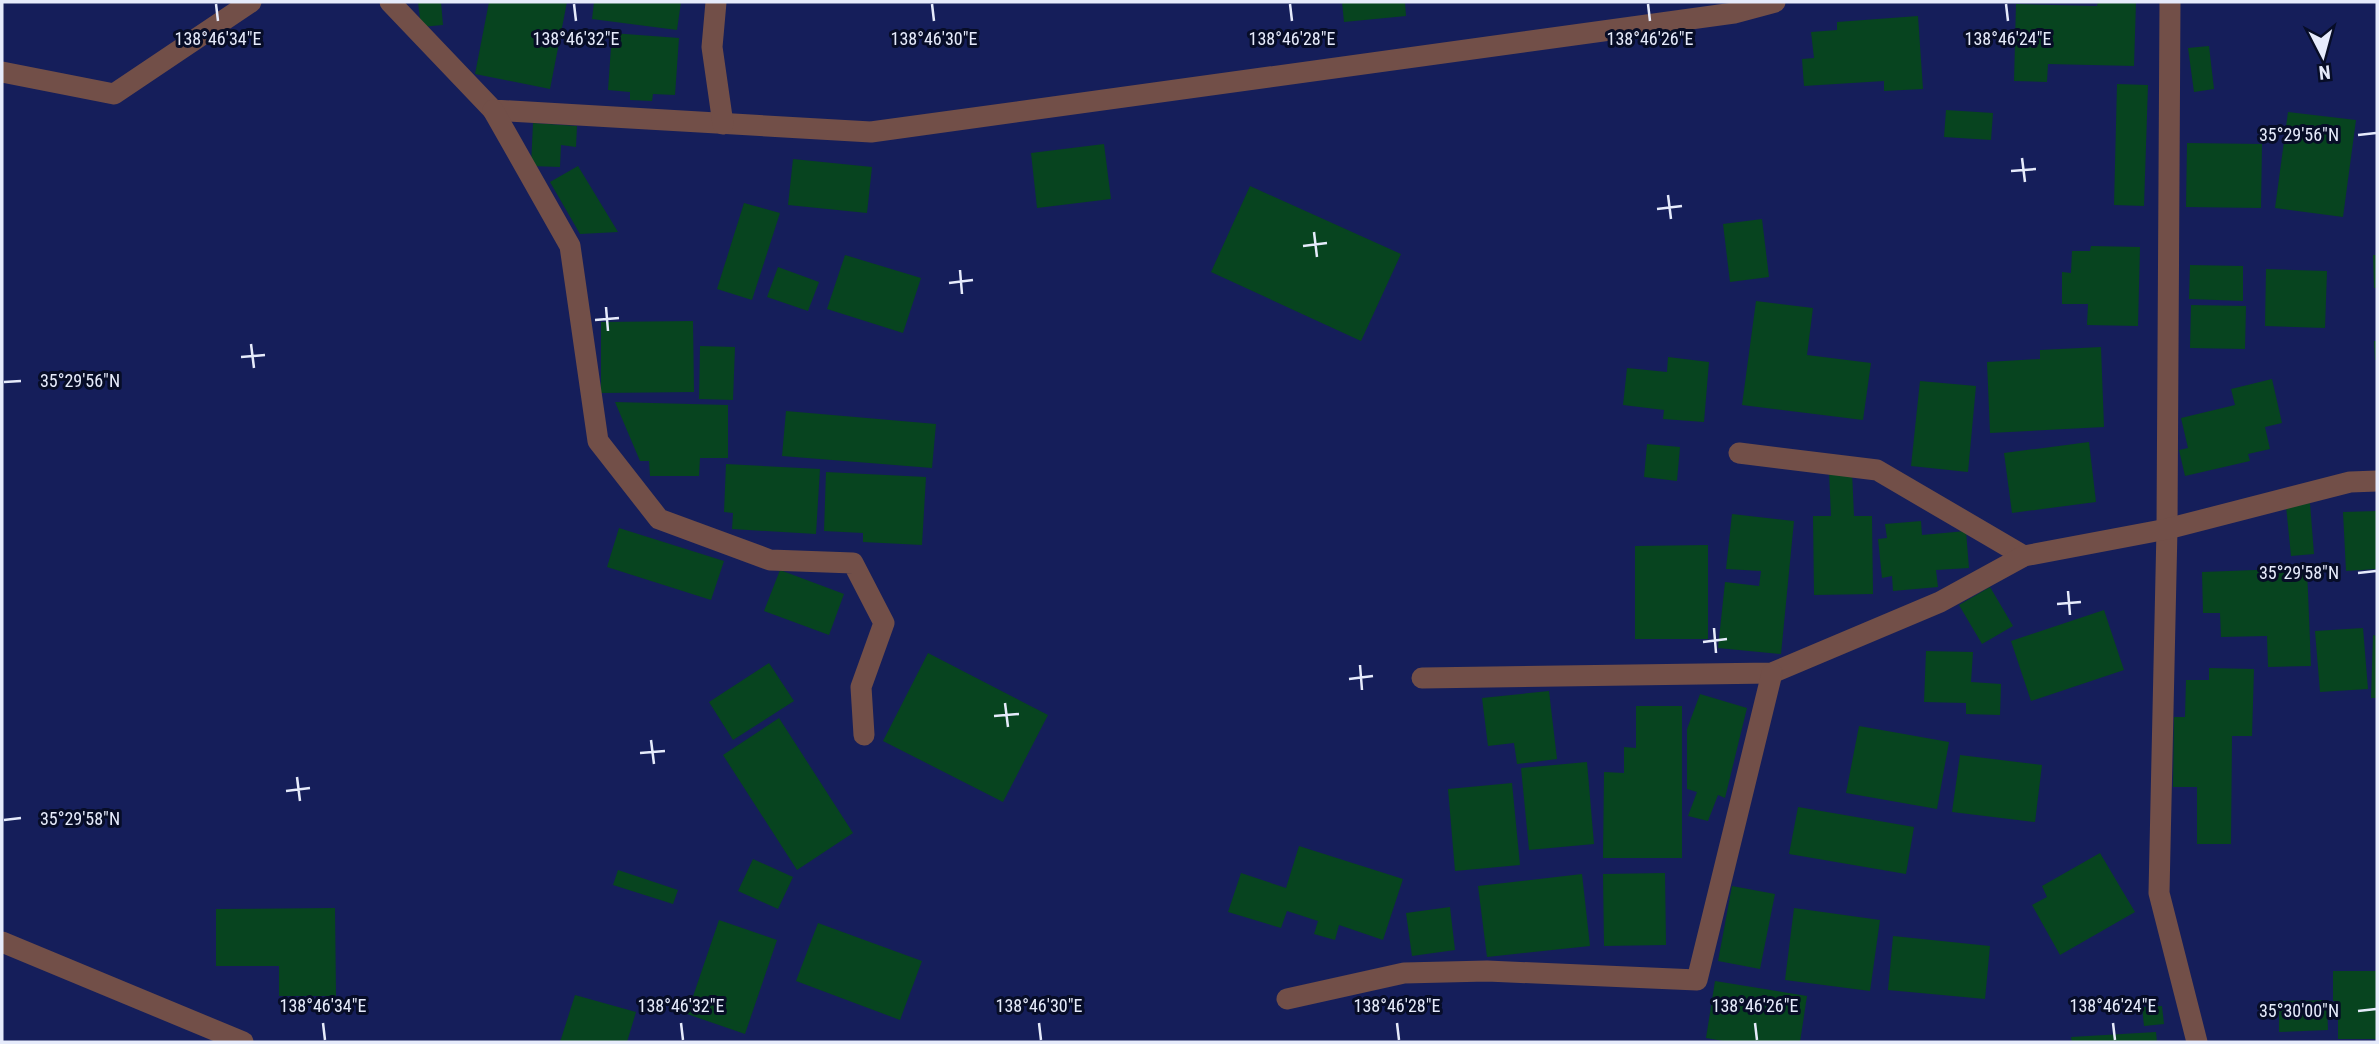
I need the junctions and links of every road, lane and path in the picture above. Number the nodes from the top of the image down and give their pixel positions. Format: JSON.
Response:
{"nodes":[{"id":1,"x":251,"y":2,"type":"edge"},
{"id":2,"x":390,"y":2,"type":"edge"},
{"id":3,"x":716,"y":2,"type":"edge"},
{"id":4,"x":1775,"y":2,"type":"edge"},
{"id":5,"x":2170,"y":2,"type":"edge"},
{"id":6,"x":2,"y":72,"type":"edge"},
{"id":7,"x":493,"y":110,"type":"junction"},
{"id":8,"x":723,"y":124,"type":"junction"},
{"id":9,"x":1739,"y":453,"type":"dead end"},
{"id":10,"x":2377,"y":481,"type":"edge"},
{"id":11,"x":2167,"y":529,"type":"junction"},
{"id":12,"x":2024,"y":556,"type":"junction"},
{"id":13,"x":1772,"y":673,"type":"junction"},
{"id":14,"x":1422,"y":678,"type":"dead end"},
{"id":15,"x":864,"y":735,"type":"dead end"},
{"id":16,"x":2,"y":942,"type":"edge"},
{"id":17,"x":1287,"y":999,"type":"dead end"},
{"id":18,"x":243,"y":1042,"type":"edge"},
{"id":19,"x":2197,"y":1042,"type":"edge"}],
"edges":[{"from":1,"to":6,"type":"street"},
{"from":2,"to":7,"type":"street"},
{"from":3,"to":8,"type":"street"},
{"from":4,"to":8,"type":"street"},
{"from":5,"to":11,"type":"street"},
{"from":7,"to":8,"type":"street"},
{"from":7,"to":15,"type":"street"},
{"from":9,"to":12,"type":"street"},
{"from":10,"to":11,"type":"street"},
{"from":11,"to":12,"type":"street"},
{"from":11,"to":19,"type":"street"},
{"from":12,"to":13,"type":"street"},
{"from":13,"to":14,"type":"street"},
{"from":13,"to":17,"type":"street"},
{"from":16,"to":18,"type":"street"}]}
